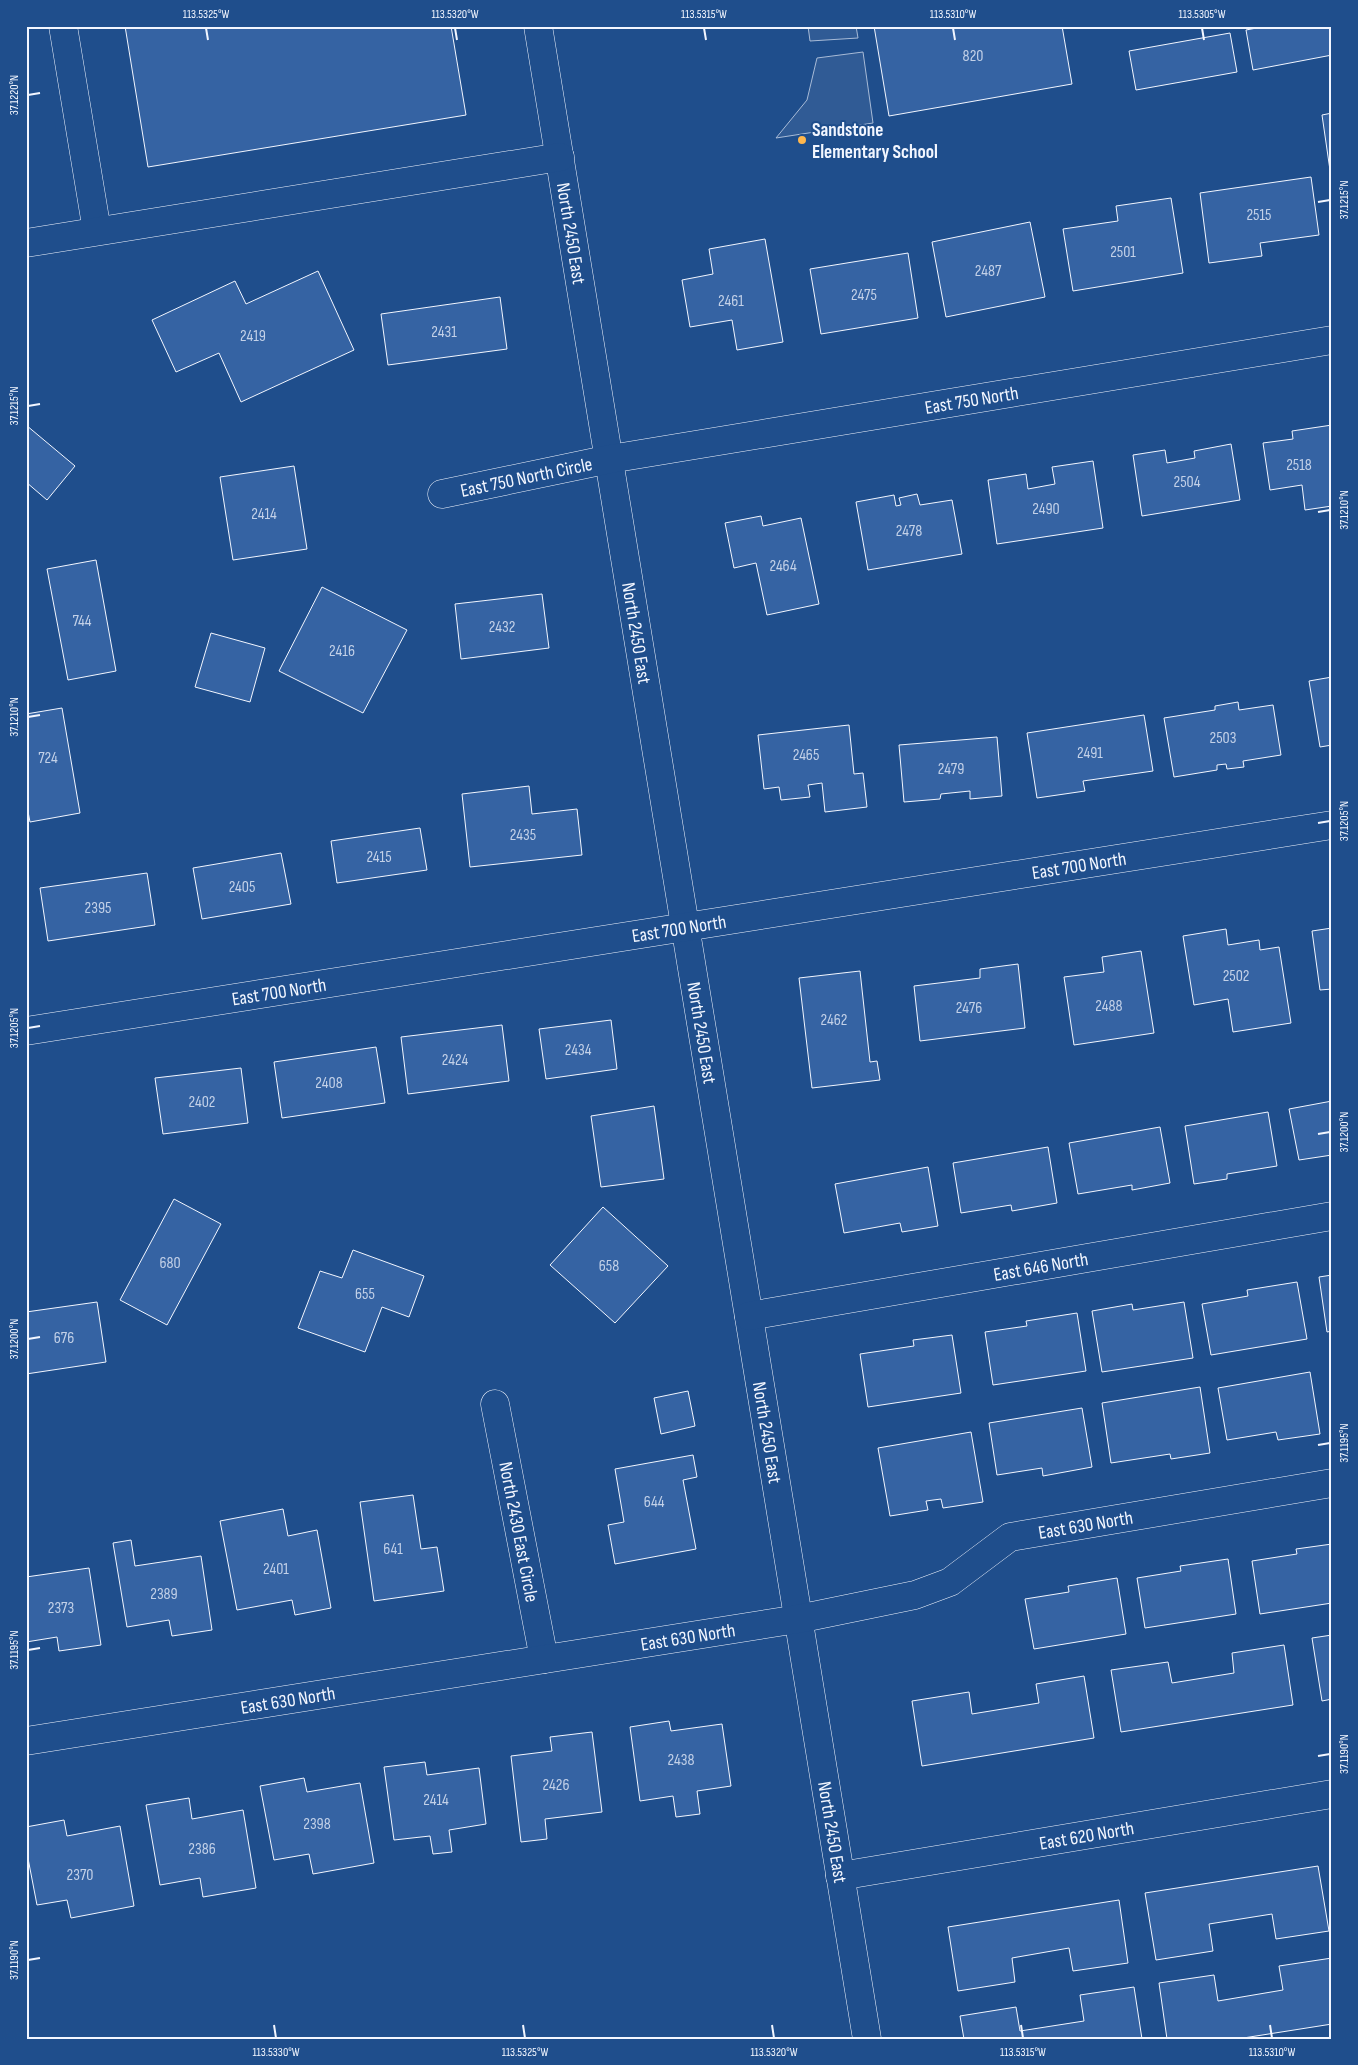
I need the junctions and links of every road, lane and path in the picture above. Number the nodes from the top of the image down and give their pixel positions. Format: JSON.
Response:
{"nodes":[{"id":1,"x":63,"y":26,"type":"edge"},
{"id":2,"x":538,"y":26,"type":"edge"},
{"id":3,"x":560,"y":158,"type":"junction"},
{"id":4,"x":97,"y":231,"type":"junction"},
{"id":5,"x":26,"y":243,"type":"edge"},
{"id":6,"x":1332,"y":340,"type":"edge"},
{"id":7,"x":610,"y":459,"type":"junction"},
{"id":8,"x":442,"y":494,"type":"dead end"},
{"id":9,"x":1332,"y":825,"type":"edge"},
{"id":10,"x":686,"y":927,"type":"junction"},
{"id":11,"x":26,"y":1031,"type":"edge"},
{"id":12,"x":1332,"y":1216,"type":"edge"},
{"id":13,"x":749,"y":1316,"type":"junction"},
{"id":14,"x":495,"y":1404,"type":"dead end"},
{"id":15,"x":1332,"y":1483,"type":"edge"},
{"id":16,"x":798,"y":1619,"type":"junction"},
{"id":17,"x":544,"y":1659,"type":"junction"},
{"id":18,"x":26,"y":1741,"type":"edge"},
{"id":19,"x":1332,"y":1794,"type":"edge"},
{"id":20,"x":840,"y":1876,"type":"junction"},
{"id":21,"x":867,"y":2039,"type":"edge"}],
"edges":[{"from":1,"to":4,"type":"street"},
{"from":2,"to":3,"type":"street","name":"North 2450 East"},
{"from":3,"to":4,"type":"street"},
{"from":3,"to":7,"type":"street","name":"North 2450 East"},
{"from":4,"to":5,"type":"street"},
{"from":6,"to":7,"type":"street","name":"East 750 North"},
{"from":7,"to":8,"type":"street","name":"East 750 North Circle"},
{"from":7,"to":10,"type":"street","name":"North 2450 East"},
{"from":9,"to":10,"type":"street","name":"East 700 North"},
{"from":10,"to":11,"type":"street","name":"East 700 North"},
{"from":10,"to":13,"type":"street","name":"North 2450 East"},
{"from":12,"to":13,"type":"street","name":"East 646 North"},
{"from":13,"to":16,"type":"street","name":"North 2450 East"},
{"from":14,"to":17,"type":"street","name":"North 2430 East Circle"},
{"from":15,"to":16,"type":"street","name":"East 630 North"},
{"from":16,"to":17,"type":"street","name":"East 630 North"},
{"from":16,"to":20,"type":"street","name":"North 2450 East"},
{"from":17,"to":18,"type":"street","name":"East 630 North"},
{"from":19,"to":20,"type":"street","name":"East 620 North"},
{"from":20,"to":21,"type":"street","name":"North 2450 East"}]}
